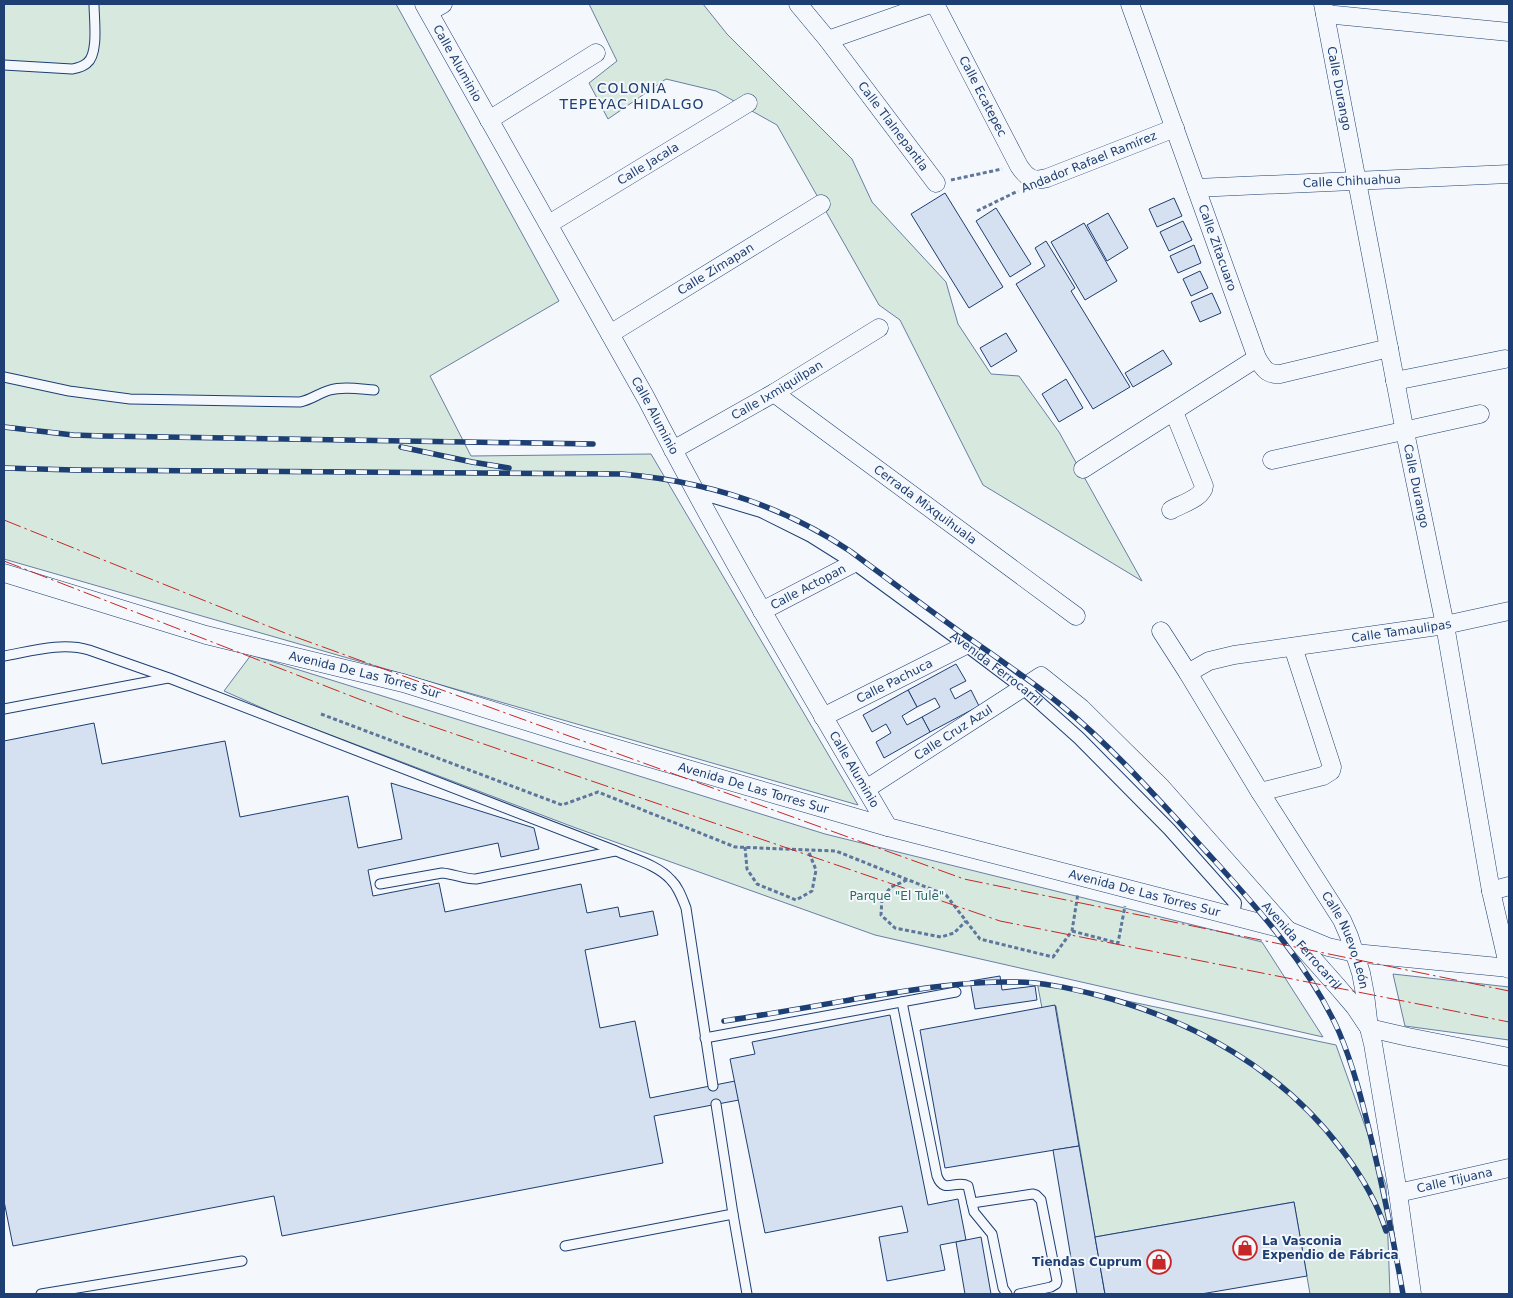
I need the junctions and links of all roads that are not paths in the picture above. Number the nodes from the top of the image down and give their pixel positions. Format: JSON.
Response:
{"nodes":[{"id":1,"x":94,"y":4,"type":"edge"},
{"id":2,"x":798,"y":4,"type":"edge"},
{"id":3,"x":930,"y":4,"type":"edge"},
{"id":4,"x":935,"y":4,"type":"edge"},
{"id":5,"x":1130,"y":4,"type":"edge"},
{"id":6,"x":432,"y":6,"type":"edge"},
{"id":7,"x":1324,"y":9,"type":"edge"},
{"id":8,"x":1509,"y":32,"type":"edge"},
{"id":9,"x":828,"y":40,"type":"junction"},
{"id":10,"x":596,"y":53,"type":"dead end"},
{"id":11,"x":4,"y":65,"type":"edge"},
{"id":12,"x":748,"y":103,"type":"dead end"},
{"id":13,"x":489,"y":120,"type":"junction"},
{"id":14,"x":1175,"y":128,"type":"junction"},
{"id":15,"x":1509,"y":174,"type":"edge"},
{"id":16,"x":1038,"y":180,"type":"joint"},
{"id":17,"x":1356,"y":181,"type":"junction"},
{"id":18,"x":936,"y":183,"type":"road end"},
{"id":19,"x":1196,"y":188,"type":"junction"},
{"id":20,"x":821,"y":204,"type":"dead end"},
{"id":21,"x":549,"y":224,"type":"junction"},
{"id":22,"x":879,"y":328,"type":"dead end"},
{"id":23,"x":610,"y":334,"type":"junction"},
{"id":24,"x":1389,"y":348,"type":"junction"},
{"id":25,"x":1257,"y":358,"type":"junction"},
{"id":26,"x":1505,"y":359,"type":"dead end"},
{"id":27,"x":4,"y":377,"type":"edge"},
{"id":28,"x":1395,"y":381,"type":"junction"},
{"id":29,"x":374,"y":390,"type":"dead end"},
{"id":30,"x":774,"y":393,"type":"junction"},
{"id":31,"x":1174,"y":412,"type":"junction"},
{"id":32,"x":1480,"y":414,"type":"dead end"},
{"id":33,"x":1405,"y":432,"type":"junction"},
{"id":34,"x":673,"y":450,"type":"junction"},
{"id":35,"x":1272,"y":460,"type":"dead end"},
{"id":36,"x":1083,"y":469,"type":"dead end"},
{"id":37,"x":699,"y":496,"type":"junction"},
{"id":38,"x":1171,"y":510,"type":"dead end"},
{"id":39,"x":854,"y":564,"type":"junction"},
{"id":40,"x":4,"y":573,"type":"edge"},
{"id":41,"x":762,"y":611,"type":"junction"},
{"id":42,"x":1509,"y":611,"type":"edge"},
{"id":43,"x":1076,"y":616,"type":"dead end"},
{"id":44,"x":1445,"y":625,"type":"junction"},
{"id":45,"x":1161,"y":631,"type":"dead end"},
{"id":46,"x":966,"y":645,"type":"junction"},
{"id":47,"x":1293,"y":646,"type":"junction"},
{"id":48,"x":4,"y":656,"type":"edge"},
{"id":49,"x":1188,"y":673,"type":"junction"},
{"id":50,"x":1041,"y":676,"type":"joint"},
{"id":51,"x":169,"y":678,"type":"junction"},
{"id":52,"x":1023,"y":688,"type":"junction"},
{"id":53,"x":4,"y":709,"type":"edge"},
{"id":54,"x":823,"y":718,"type":"junction"},
{"id":55,"x":866,"y":789,"type":"junction"},
{"id":56,"x":1260,"y":792,"type":"junction"},
{"id":57,"x":888,"y":827,"type":"junction"},
{"id":58,"x":616,"y":851,"type":"junction"},
{"id":59,"x":380,"y":884,"type":"dead end"},
{"id":60,"x":1509,"y":886,"type":"edge"},
{"id":61,"x":1490,"y":890,"type":"junction"},
{"id":62,"x":1233,"y":916,"type":"junction"},
{"id":63,"x":1287,"y":930,"type":"junction"},
{"id":64,"x":1355,"y":953,"type":"junction"},
{"id":65,"x":1509,"y":968,"type":"edge"},
{"id":66,"x":956,"y":992,"type":"dead end"},
{"id":67,"x":902,"y":1002,"type":"junction"},
{"id":68,"x":1369,"y":1028,"type":"junction"},
{"id":69,"x":705,"y":1038,"type":"junction"},
{"id":70,"x":1509,"y":1057,"type":"edge"},
{"id":71,"x":712,"y":1086,"type":"dead end"},
{"id":72,"x":716,"y":1104,"type":"dead end"},
{"id":73,"x":1509,"y":1168,"type":"edge"},
{"id":74,"x":1398,"y":1192,"type":"junction"},
{"id":75,"x":972,"y":1203,"type":"junction"},
{"id":76,"x":732,"y":1214,"type":"junction"},
{"id":77,"x":565,"y":1246,"type":"dead end"},
{"id":78,"x":242,"y":1261,"type":"dead end"},
{"id":79,"x":41,"y":1294,"type":"edge"},
{"id":80,"x":747,"y":1294,"type":"edge"},
{"id":81,"x":1007,"y":1294,"type":"edge"},
{"id":82,"x":1019,"y":1294,"type":"edge"},
{"id":83,"x":1412,"y":1294,"type":"edge"}],
"edges":[{"from":1,"to":11,"type":"lane"},
{"from":2,"to":9,"type":"street","name":"Calle Tlalnepantla"},
{"from":3,"to":9,"type":"street"},
{"from":4,"to":16,"type":"street","name":"Calle Ecatepec"},
{"from":5,"to":14,"type":"street","name":"Calle Zitacuaro"},
{"from":6,"to":13,"type":"street","name":"Calle Aluminio"},
{"from":7,"to":8,"type":"street"},
{"from":7,"to":17,"type":"street","name":"Calle Durango"},
{"from":9,"to":18,"type":"street","name":"Calle Tlalnepantla"},
{"from":10,"to":13,"type":"street"},
{"from":12,"to":21,"type":"street","name":"Calle Jacala"},
{"from":13,"to":21,"type":"street","name":"Calle Aluminio"},
{"from":14,"to":16,"type":"street","name":"Andador Rafael Ramírez"},
{"from":14,"to":19,"type":"street","name":"Calle Zitacuaro"},
{"from":15,"to":17,"type":"street","name":"Calle Chihuahua"},
{"from":17,"to":19,"type":"street","name":"Calle Chihuahua"},
{"from":17,"to":24,"type":"street","name":"Calle Durango"},
{"from":19,"to":25,"type":"street","name":"Calle Zitacuaro"},
{"from":20,"to":23,"type":"street","name":"Calle Zimapan"},
{"from":21,"to":23,"type":"street","name":"Calle Aluminio"},
{"from":22,"to":30,"type":"street","name":"Calle Ixmiquilpan"},
{"from":23,"to":34,"type":"street","name":"Calle Aluminio"},
{"from":24,"to":25,"type":"street","name":"Calle Zitacuaro"},
{"from":24,"to":28,"type":"street","name":"Calle Durango"},
{"from":25,"to":31,"type":"street"},
{"from":26,"to":28,"type":"street"},
{"from":27,"to":29,"type":"lane"},
{"from":28,"to":33,"type":"street","name":"Calle Durango"},
{"from":30,"to":34,"type":"street","name":"Calle Ixmiquilpan"},
{"from":30,"to":43,"type":"street","name":"Cerrada Mixquihuala"},
{"from":31,"to":36,"type":"street"},
{"from":31,"to":38,"type":"street"},
{"from":32,"to":33,"type":"street"},
{"from":33,"to":35,"type":"street"},
{"from":33,"to":44,"type":"street","name":"Calle Durango"},
{"from":34,"to":37,"type":"street","name":"Calle Aluminio"},
{"from":37,"to":39,"type":"street","name":"Avenida Ferrocarril"},
{"from":37,"to":41,"type":"street","name":"Calle Aluminio"},
{"from":39,"to":41,"type":"street","name":"Calle Actopan"},
{"from":39,"to":46,"type":"street","name":"Avenida Ferrocarril"},
{"from":40,"to":57,"type":"street","name":"Avenida De Las Torres Sur"},
{"from":41,"to":54,"type":"street","name":"Calle Aluminio"},
{"from":42,"to":44,"type":"street","name":"Calle Tamaulipas"},
{"from":44,"to":47,"type":"street","name":"Calle Tamaulipas"},
{"from":44,"to":61,"type":"street","name":"Calle Durango"},
{"from":45,"to":49,"type":"street","name":"Calle Nuevo León"},
{"from":46,"to":52,"type":"street","name":"Avenida Ferrocarril"},
{"from":46,"to":54,"type":"street","name":"Calle Pachuca"},
{"from":47,"to":49,"type":"street","name":"Calle Tamaulipas"},
{"from":47,"to":56,"type":"street"},
{"from":48,"to":51,"type":"lane"},
{"from":49,"to":56,"type":"street","name":"Calle Nuevo León"},
{"from":50,"to":52,"type":"street","name":"Calle Cruz Azul"},
{"from":50,"to":63,"type":"street","name":"Avenida Ferrocarril"},
{"from":51,"to":53,"type":"lane"},
{"from":51,"to":58,"type":"lane"},
{"from":52,"to":55,"type":"street","name":"Calle Cruz Azul"},
{"from":52,"to":62,"type":"street","name":"Avenida Ferrocarril"},
{"from":54,"to":55,"type":"street","name":"Calle Aluminio"},
{"from":55,"to":57,"type":"street","name":"Calle Aluminio"},
{"from":56,"to":64,"type":"street","name":"Calle Nuevo León"},
{"from":57,"to":62,"type":"street","name":"Avenida De Las Torres Sur"},
{"from":58,"to":59,"type":"lane"},
{"from":58,"to":69,"type":"lane"},
{"from":60,"to":61,"type":"street"},
{"from":61,"to":65,"type":"street","name":"Calle Durango"},
{"from":62,"to":63,"type":"street","name":"Avenida De Las Torres Sur"},
{"from":63,"to":64,"type":"street","name":"Avenida De Las Torres Sur"},
{"from":63,"to":68,"type":"street","name":"Avenida Ferrocarril"},
{"from":64,"to":65,"type":"street","name":"Avenida De Las Torres Sur"},
{"from":64,"to":68,"type":"street","name":"Calle Nuevo León"},
{"from":66,"to":67,"type":"lane"},
{"from":67,"to":69,"type":"lane"},
{"from":67,"to":75,"type":"lane"},
{"from":68,"to":70,"type":"street"},
{"from":68,"to":74,"type":"street","name":"Calle Nuevo León"},
{"from":69,"to":71,"type":"lane"},
{"from":72,"to":76,"type":"lane"},
{"from":73,"to":74,"type":"street","name":"Calle Tijuana"},
{"from":74,"to":83,"type":"street","name":"Calle Nuevo León"},
{"from":75,"to":81,"type":"lane"},
{"from":75,"to":82,"type":"lane"},
{"from":76,"to":77,"type":"lane"},
{"from":76,"to":80,"type":"lane"},
{"from":78,"to":79,"type":"lane"}]}
